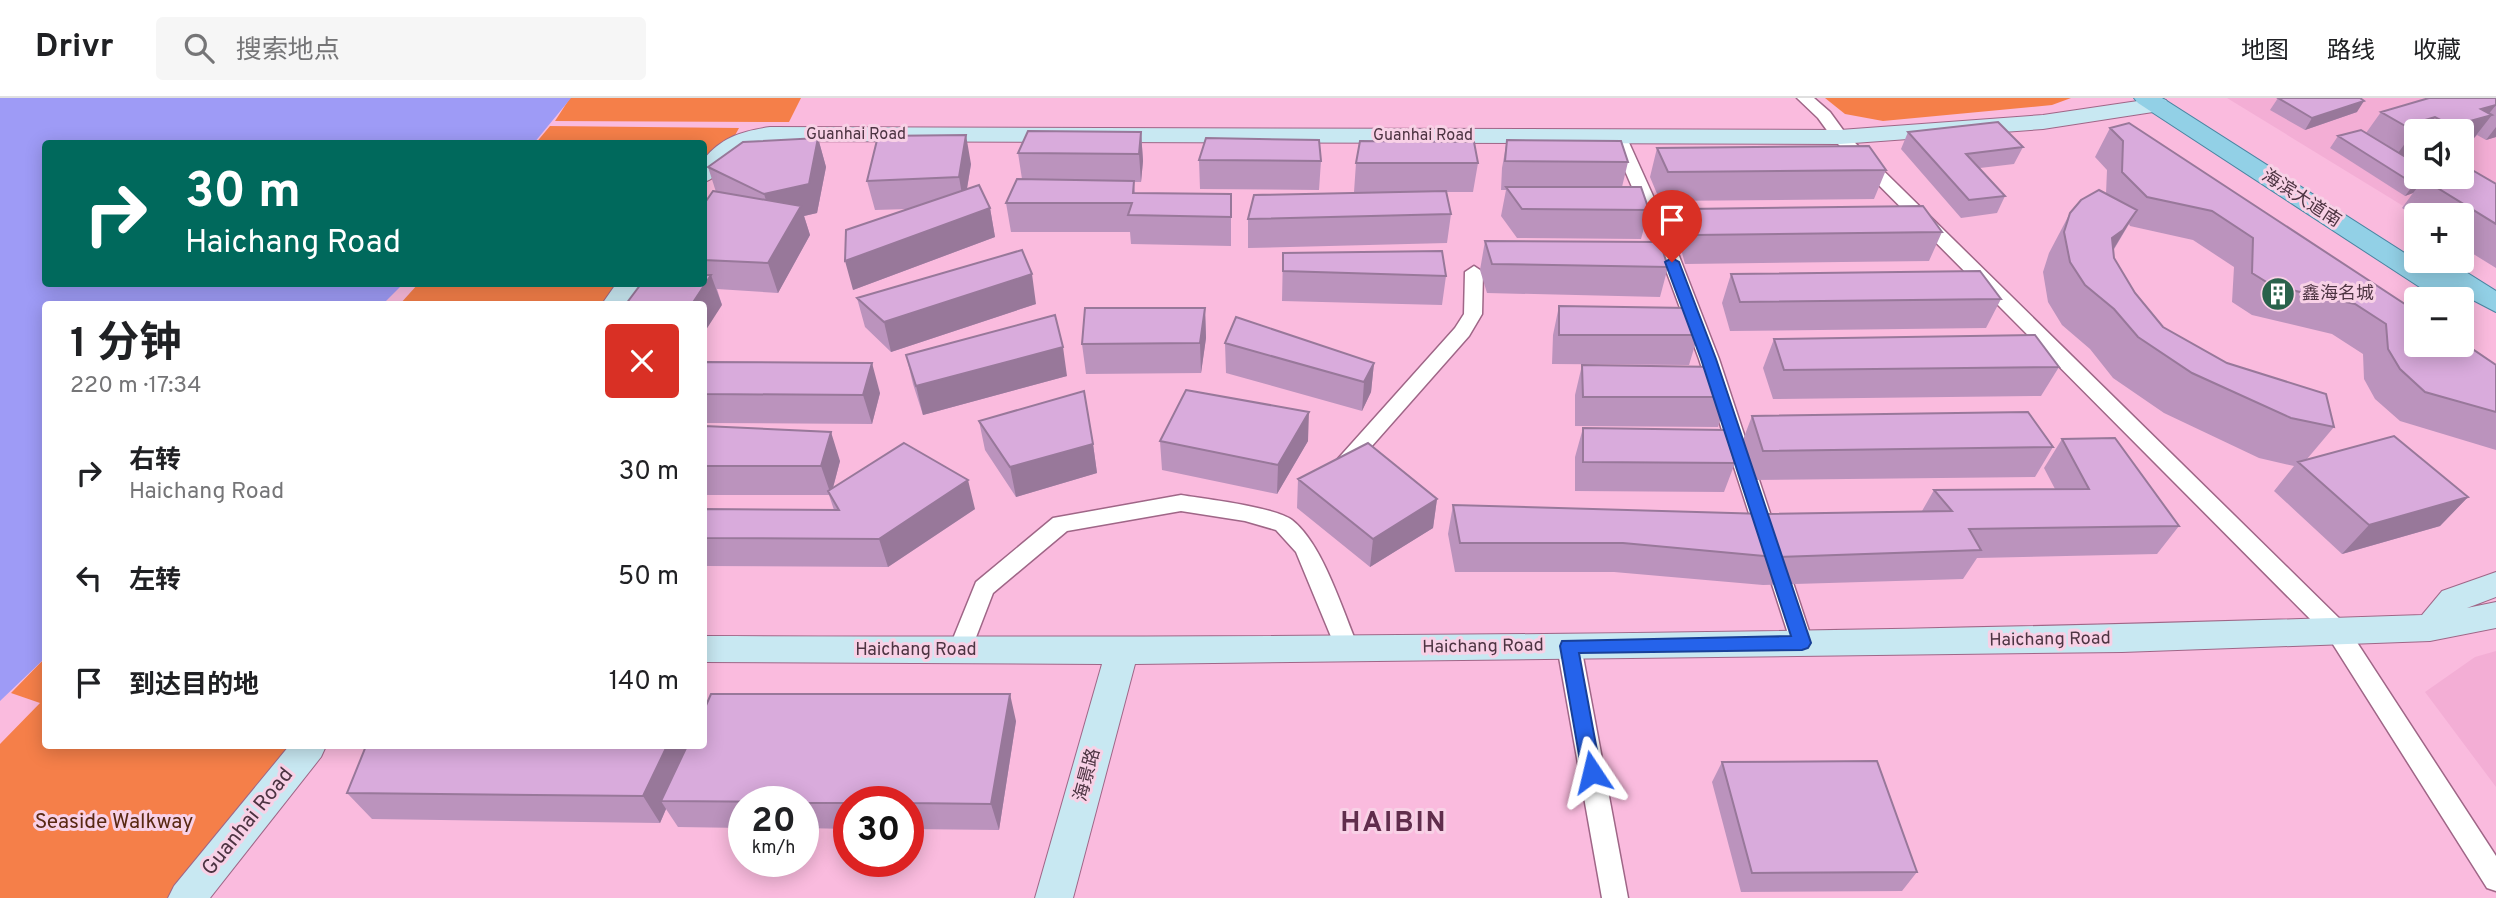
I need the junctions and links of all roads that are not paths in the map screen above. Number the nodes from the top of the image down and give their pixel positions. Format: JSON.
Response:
{"nodes":[{"id":1,"x":1805,"y":98,"type":"edge"},
{"id":2,"x":2160,"y":100,"type":"edge"},
{"id":3,"x":1618,"y":136,"type":"junction"},
{"id":4,"x":1840,"y":137,"type":"junction"},
{"id":5,"x":707,"y":170,"type":"edge"},
{"id":6,"x":2404,"y":244,"type":"edge"},
{"id":7,"x":1474,"y":272,"type":"dead end"},
{"id":8,"x":2450,"y":273,"type":"edge"},
{"id":9,"x":2439,"y":287,"type":"edge"},
{"id":10,"x":2496,"y":303,"type":"edge"},
{"id":11,"x":2474,"y":311,"type":"edge"},
{"id":12,"x":2496,"y":325,"type":"edge"},
{"id":13,"x":1329,"y":480,"type":"edge"},
{"id":14,"x":1301,"y":506,"type":"edge"},
{"id":15,"x":1283,"y":524,"type":"junction"},
{"id":16,"x":2496,"y":584,"type":"edge"},
{"id":17,"x":2496,"y":615,"type":"edge"},
{"id":18,"x":2430,"y":628,"type":"junction"},
{"id":19,"x":2337,"y":631,"type":"junction"},
{"id":20,"x":1802,"y":643,"type":"junction"},
{"id":21,"x":1569,"y":646,"type":"junction"},
{"id":22,"x":707,"y":649,"type":"edge"},
{"id":23,"x":1347,"y":649,"type":"junction"},
{"id":24,"x":961,"y":650,"type":"junction"},
{"id":25,"x":1122,"y":651,"type":"junction"},
{"id":26,"x":307,"y":749,"type":"edge"},
{"id":27,"x":2496,"y":879,"type":"edge"},
{"id":28,"x":187,"y":898,"type":"edge"},
{"id":29,"x":1054,"y":898,"type":"edge"},
{"id":30,"x":1615,"y":898,"type":"edge"}],
"edges":[{"from":1,"to":4,"type":"street"},
{"from":2,"to":4,"type":"street","name":"Guanhai Road"},
{"from":2,"to":6,"type":"main road","name":"海滨大道南"},
{"from":2,"to":9,"type":"main road","name":"海滨大道南"},
{"from":3,"to":4,"type":"street","name":"Guanhai Road"},
{"from":3,"to":5,"type":"street","name":"Guanhai Road"},
{"from":3,"to":20,"type":"street"},
{"from":4,"to":19,"type":"street"},
{"from":7,"to":13,"type":"street"},
{"from":8,"to":10,"type":"main road"},
{"from":11,"to":12,"type":"main road"},
{"from":14,"to":15,"type":"street"},
{"from":15,"to":23,"type":"street"},
{"from":15,"to":24,"type":"street"},
{"from":16,"to":18,"type":"street"},
{"from":17,"to":18,"type":"street","name":"Haichang Road"},
{"from":18,"to":19,"type":"street","name":"Haichang Road"},
{"from":19,"to":20,"type":"street","name":"Haichang Road"},
{"from":19,"to":27,"type":"street"},
{"from":20,"to":21,"type":"street","name":"Haichang Road"},
{"from":21,"to":23,"type":"street","name":"Haichang Road"},
{"from":21,"to":30,"type":"street"},
{"from":22,"to":24,"type":"street","name":"Haichang Road"},
{"from":23,"to":25,"type":"street","name":"Haichang Road"},
{"from":24,"to":25,"type":"street","name":"Haichang Road"},
{"from":25,"to":29,"type":"street","name":"海景路"},
{"from":26,"to":28,"type":"street","name":"Guanhai Road"}]}
